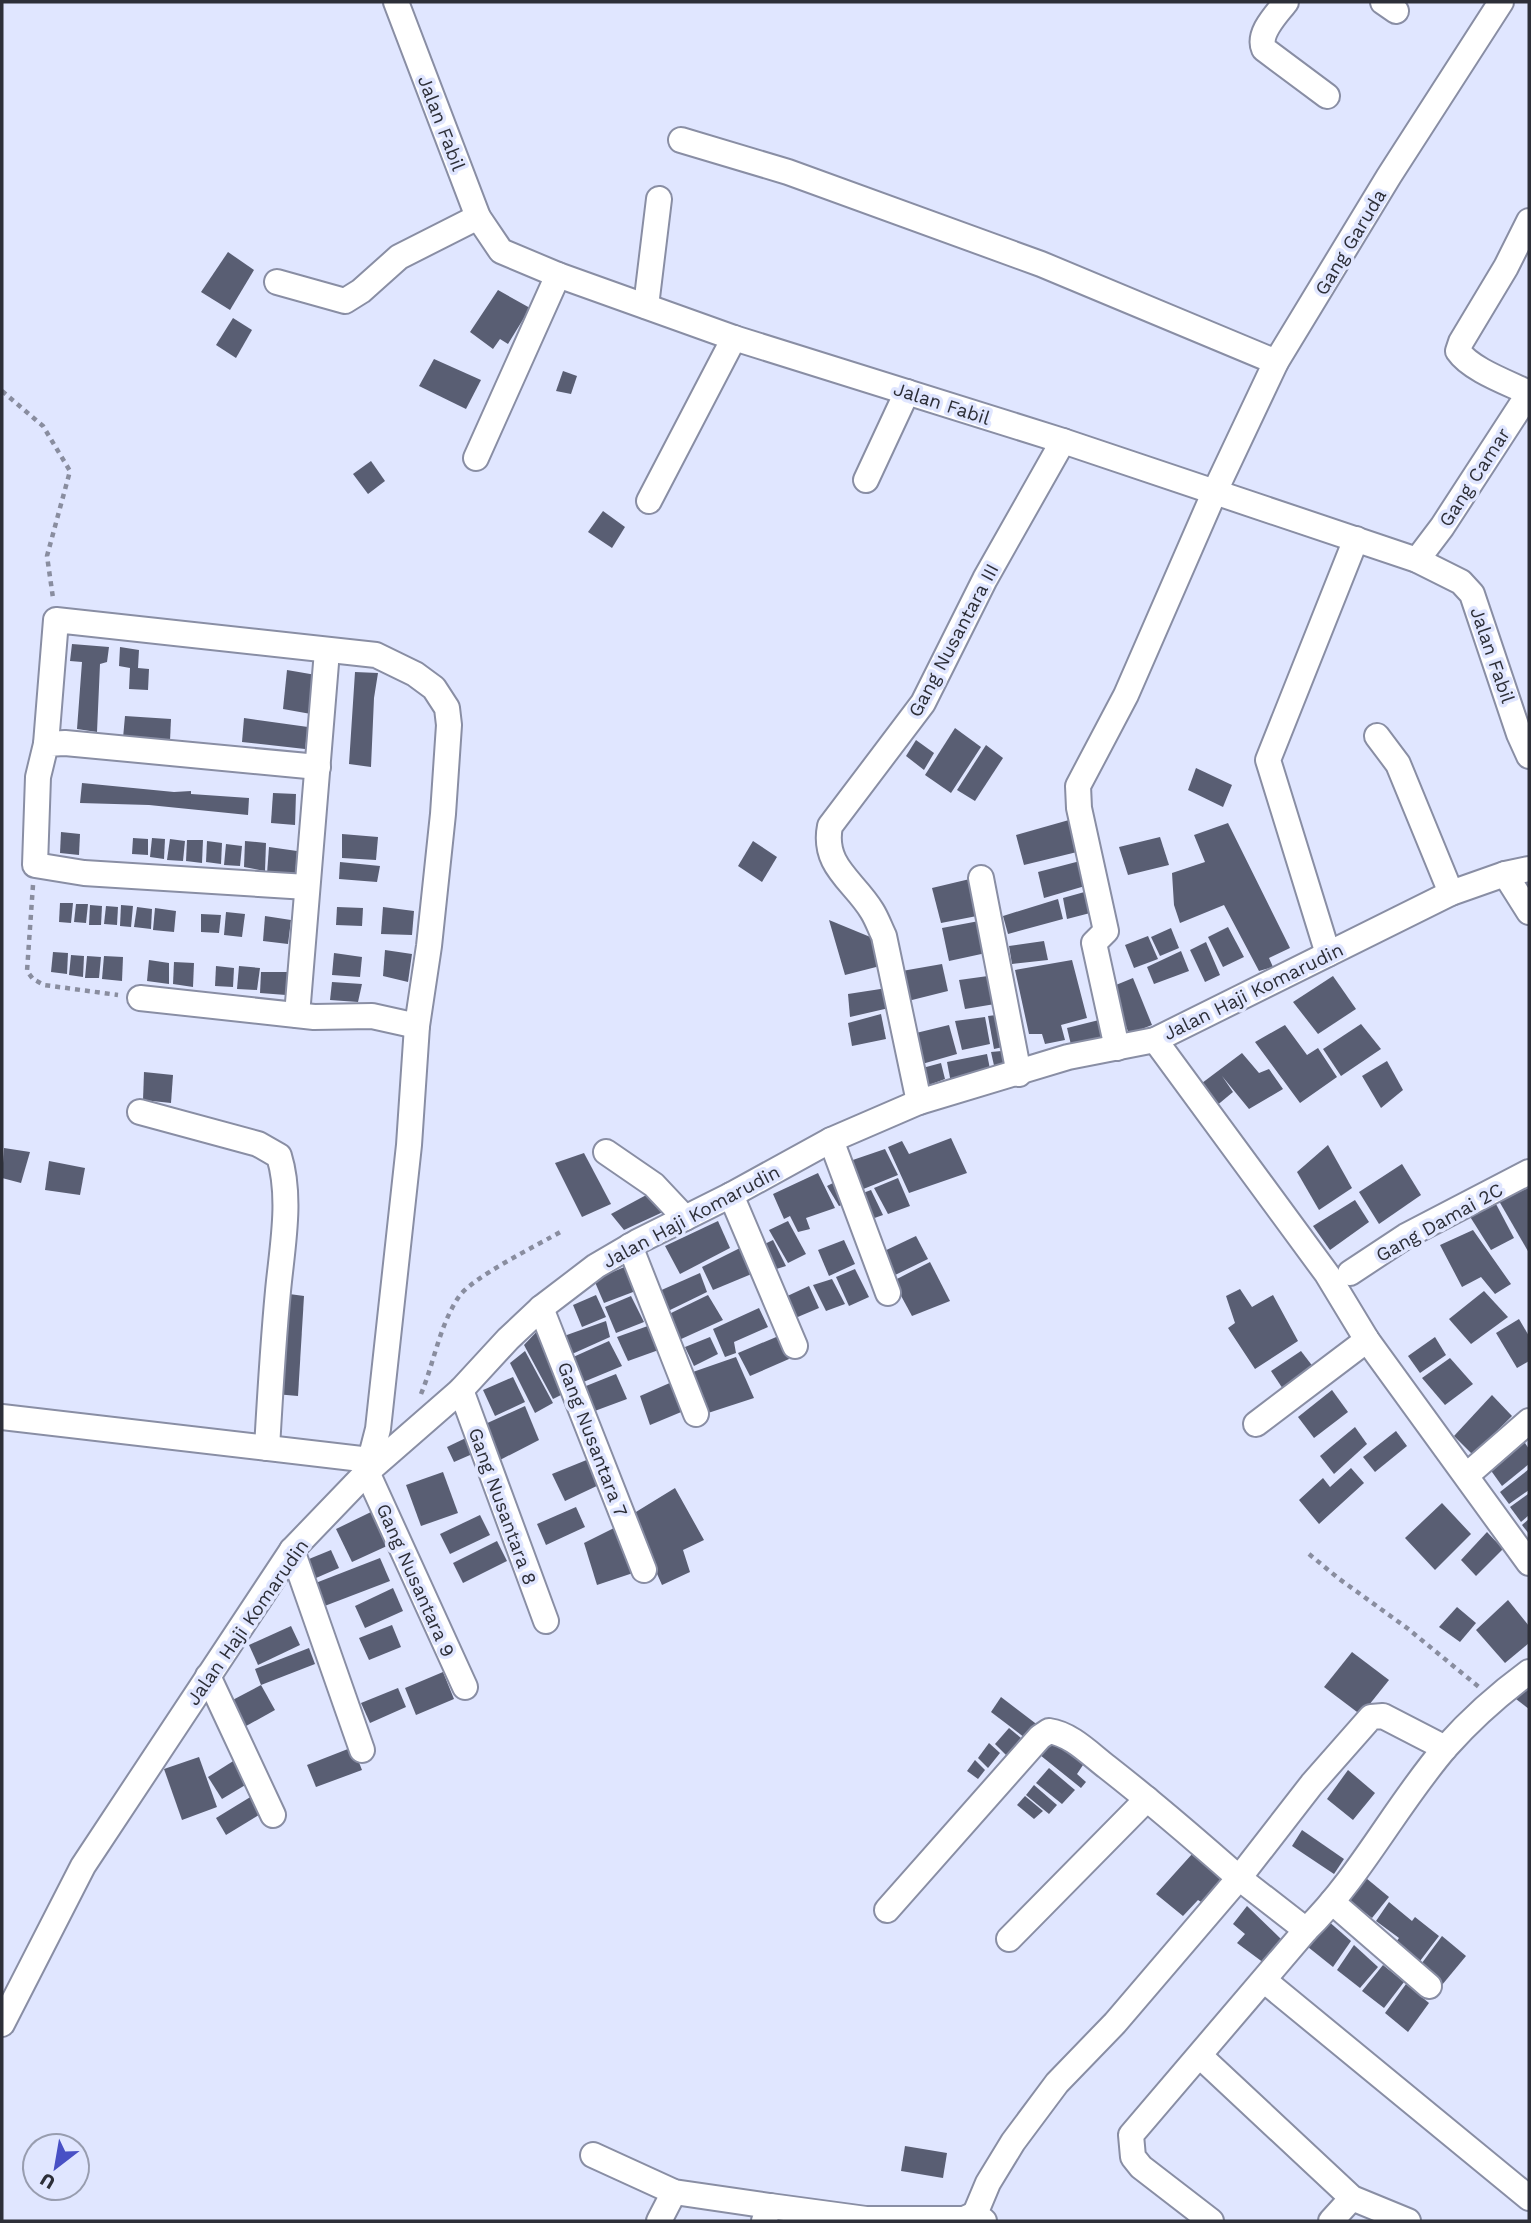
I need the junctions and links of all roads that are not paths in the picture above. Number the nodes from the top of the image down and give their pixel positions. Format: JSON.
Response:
{"nodes":[{"id":1,"x":396,"y":2,"type":"edge"},
{"id":2,"x":1286,"y":2,"type":"edge"},
{"id":3,"x":1501,"y":2,"type":"edge"},
{"id":4,"x":1327,"y":96,"type":"dead end"},
{"id":5,"x":681,"y":140,"type":"dead end"},
{"id":6,"x":659,"y":198,"type":"dead end"},
{"id":7,"x":478,"y":218,"type":"junction"},
{"id":8,"x":1529,"y":221,"type":"edge"},
{"id":9,"x":558,"y":275,"type":"junction"},
{"id":10,"x":278,"y":282,"type":"dead end"},
{"id":11,"x":646,"y":306,"type":"junction"},
{"id":12,"x":734,"y":338,"type":"junction"},
{"id":13,"x":1276,"y":362,"type":"junction"},
{"id":14,"x":907,"y":392,"type":"junction"},
{"id":15,"x":1529,"y":393,"type":"edge"},
{"id":16,"x":1063,"y":441,"type":"junction"},
{"id":17,"x":476,"y":458,"type":"dead end"},
{"id":18,"x":866,"y":480,"type":"dead end"},
{"id":19,"x":1215,"y":491,"type":"junction"},
{"id":20,"x":649,"y":501,"type":"dead end"},
{"id":21,"x":1356,"y":539,"type":"junction"},
{"id":22,"x":1417,"y":560,"type":"junction"},
{"id":23,"x":327,"y":651,"type":"junction"},
{"id":24,"x":1377,"y":736,"type":"dead end"},
{"id":25,"x":46,"y":744,"type":"junction"},
{"id":26,"x":1529,"y":756,"type":"edge"},
{"id":27,"x":318,"y":767,"type":"junction"},
{"id":28,"x":1517,"y":871,"type":"edge"},
{"id":29,"x":981,"y":878,"type":"dead end"},
{"id":30,"x":307,"y":887,"type":"junction"},
{"id":31,"x":1451,"y":893,"type":"junction"},
{"id":32,"x":1529,"y":912,"type":"edge"},
{"id":33,"x":1328,"y":954,"type":"junction"},
{"id":34,"x":140,"y":998,"type":"road end"},
{"id":35,"x":297,"y":1015,"type":"junction"},
{"id":36,"x":417,"y":1026,"type":"junction"},
{"id":37,"x":1155,"y":1040,"type":"junction"},
{"id":38,"x":1117,"y":1048,"type":"junction"},
{"id":39,"x":1019,"y":1074,"type":"junction"},
{"id":40,"x":919,"y":1102,"type":"junction"},
{"id":41,"x":140,"y":1112,"type":"dead end"},
{"id":42,"x":831,"y":1140,"type":"junction"},
{"id":43,"x":606,"y":1152,"type":"dead end"},
{"id":44,"x":1529,"y":1172,"type":"edge"},
{"id":45,"x":730,"y":1195,"type":"junction"},
{"id":46,"x":685,"y":1219,"type":"junction"},
{"id":47,"x":630,"y":1246,"type":"junction"},
{"id":48,"x":1350,"y":1273,"type":"dead end"},
{"id":49,"x":888,"y":1293,"type":"dead end"},
{"id":50,"x":541,"y":1308,"type":"junction"},
{"id":51,"x":1367,"y":1340,"type":"junction"},
{"id":52,"x":795,"y":1346,"type":"dead end"},
{"id":53,"x":461,"y":1390,"type":"junction"},
{"id":54,"x":696,"y":1414,"type":"dead end"},
{"id":55,"x":2,"y":1418,"type":"edge"},
{"id":56,"x":1529,"y":1421,"type":"edge"},
{"id":57,"x":1256,"y":1424,"type":"dead end"},
{"id":58,"x":267,"y":1448,"type":"junction"},
{"id":59,"x":368,"y":1466,"type":"junction"},
{"id":60,"x":1466,"y":1475,"type":"junction"},
{"id":61,"x":292,"y":1550,"type":"junction"},
{"id":62,"x":1529,"y":1563,"type":"edge"},
{"id":63,"x":644,"y":1570,"type":"dead end"},
{"id":64,"x":546,"y":1621,"type":"dead end"},
{"id":65,"x":1529,"y":1672,"type":"edge"},
{"id":66,"x":208,"y":1676,"type":"junction"},
{"id":67,"x":465,"y":1688,"type":"dead end"},
{"id":68,"x":1446,"y":1748,"type":"junction"},
{"id":69,"x":362,"y":1750,"type":"dead end"},
{"id":70,"x":1147,"y":1799,"type":"junction"},
{"id":71,"x":273,"y":1815,"type":"dead end"},
{"id":72,"x":1239,"y":1878,"type":"junction"},
{"id":73,"x":1332,"y":1902,"type":"junction"},
{"id":74,"x":887,"y":1910,"type":"dead end"},
{"id":75,"x":1307,"y":1930,"type":"junction"},
{"id":76,"x":1009,"y":1939,"type":"dead end"},
{"id":77,"x":1265,"y":1981,"type":"junction"},
{"id":78,"x":1429,"y":1986,"type":"dead end"},
{"id":79,"x":2,"y":2024,"type":"edge"},
{"id":80,"x":1200,"y":2056,"type":"junction"},
{"id":81,"x":593,"y":2155,"type":"dead end"},
{"id":82,"x":674,"y":2192,"type":"junction"},
{"id":83,"x":1352,"y":2198,"type":"junction"},
{"id":84,"x":1529,"y":2198,"type":"edge"},
{"id":85,"x":767,"y":2214,"type":"edge"},
{"id":86,"x":971,"y":2219,"type":"edge"},
{"id":87,"x":866,"y":2220,"type":"edge"},
{"id":88,"x":659,"y":2221,"type":"edge"},
{"id":89,"x":1211,"y":2221,"type":"edge"},
{"id":90,"x":1331,"y":2221,"type":"edge"},
{"id":91,"x":1408,"y":2221,"type":"edge"}],
"edges":[{"from":1,"to":7,"type":"street","name":"Jalan Fabil"},
{"from":2,"to":4,"type":"street"},
{"from":3,"to":13,"type":"street","name":"Gang Garuda"},
{"from":5,"to":13,"type":"street"},
{"from":6,"to":11,"type":"street"},
{"from":7,"to":9,"type":"street","name":"Jalan Fabil"},
{"from":7,"to":10,"type":"street"},
{"from":8,"to":15,"type":"street"},
{"from":9,"to":11,"type":"street","name":"Jalan Fabil"},
{"from":9,"to":17,"type":"street"},
{"from":11,"to":12,"type":"street","name":"Jalan Fabil"},
{"from":12,"to":14,"type":"street","name":"Jalan Fabil"},
{"from":12,"to":20,"type":"street"},
{"from":13,"to":19,"type":"street","name":"Gang Garuda"},
{"from":14,"to":16,"type":"street","name":"Jalan Fabil"},
{"from":14,"to":18,"type":"street"},
{"from":15,"to":22,"type":"street","name":"Gang Camar"},
{"from":16,"to":19,"type":"street","name":"Jalan Fabil"},
{"from":16,"to":40,"type":"street","name":"Gang Nusantara III"},
{"from":19,"to":21,"type":"street","name":"Jalan Fabil"},
{"from":19,"to":38,"type":"street","name":"Gang Garuda"},
{"from":21,"to":22,"type":"street","name":"Jalan Fabil"},
{"from":21,"to":33,"type":"street"},
{"from":22,"to":26,"type":"street","name":"Jalan Fabil"},
{"from":23,"to":25,"type":"street"},
{"from":23,"to":27,"type":"street"},
{"from":23,"to":36,"type":"street"},
{"from":24,"to":31,"type":"street"},
{"from":25,"to":27,"type":"street"},
{"from":25,"to":30,"type":"street"},
{"from":27,"to":30,"type":"street"},
{"from":28,"to":31,"type":"street","name":"Jalan Haji Komarudin"},
{"from":28,"to":32,"type":"street"},
{"from":29,"to":39,"type":"street"},
{"from":30,"to":35,"type":"street"},
{"from":31,"to":33,"type":"street","name":"Jalan Haji Komarudin"},
{"from":33,"to":37,"type":"street","name":"Jalan Haji Komarudin"},
{"from":34,"to":35,"type":"street"},
{"from":35,"to":36,"type":"street"},
{"from":36,"to":59,"type":"street"},
{"from":37,"to":38,"type":"street","name":"Jalan Haji Komarudin"},
{"from":37,"to":51,"type":"street"},
{"from":38,"to":39,"type":"street","name":"Jalan Haji Komarudin"},
{"from":39,"to":40,"type":"street","name":"Jalan Haji Komarudin"},
{"from":40,"to":42,"type":"street","name":"Jalan Haji Komarudin"},
{"from":41,"to":58,"type":"street"},
{"from":42,"to":45,"type":"street","name":"Jalan Haji Komarudin"},
{"from":42,"to":49,"type":"street"},
{"from":43,"to":46,"type":"street"},
{"from":44,"to":48,"type":"street","name":"Gang Damai 2C"},
{"from":45,"to":46,"type":"street","name":"Jalan Haji Komarudin"},
{"from":45,"to":52,"type":"street"},
{"from":46,"to":47,"type":"street","name":"Jalan Haji Komarudin"},
{"from":47,"to":50,"type":"street","name":"Jalan Haji Komarudin"},
{"from":47,"to":54,"type":"street"},
{"from":50,"to":53,"type":"street","name":"Jalan Haji Komarudin"},
{"from":50,"to":63,"type":"street","name":"Gang Nusantara 7"},
{"from":51,"to":57,"type":"street"},
{"from":51,"to":60,"type":"street"},
{"from":53,"to":59,"type":"street","name":"Jalan Haji Komarudin"},
{"from":53,"to":64,"type":"street","name":"Gang Nusantara 8"},
{"from":55,"to":58,"type":"street"},
{"from":56,"to":60,"type":"street"},
{"from":58,"to":59,"type":"street"},
{"from":59,"to":61,"type":"street","name":"Jalan Haji Komarudin"},
{"from":59,"to":67,"type":"street","name":"Gang Nusantara 9"},
{"from":60,"to":62,"type":"street"},
{"from":61,"to":66,"type":"street","name":"Jalan Haji Komarudin"},
{"from":61,"to":69,"type":"street"},
{"from":65,"to":68,"type":"street"},
{"from":66,"to":71,"type":"street"},
{"from":66,"to":79,"type":"street","name":"Jalan Haji Komarudin"},
{"from":68,"to":72,"type":"street"},
{"from":68,"to":73,"type":"street"},
{"from":70,"to":72,"type":"street"},
{"from":70,"to":74,"type":"street"},
{"from":70,"to":76,"type":"street"},
{"from":72,"to":75,"type":"street"},
{"from":72,"to":86,"type":"street"},
{"from":73,"to":75,"type":"street"},
{"from":73,"to":78,"type":"street"},
{"from":75,"to":77,"type":"street"},
{"from":77,"to":80,"type":"street"},
{"from":77,"to":84,"type":"street"},
{"from":80,"to":83,"type":"street"},
{"from":80,"to":89,"type":"street"},
{"from":81,"to":82,"type":"street"},
{"from":82,"to":85,"type":"street"},
{"from":82,"to":88,"type":"street"},
{"from":83,"to":90,"type":"street"},
{"from":83,"to":91,"type":"street"},
{"from":85,"to":87,"type":"street"},
{"from":86,"to":87,"type":"street"}]}
